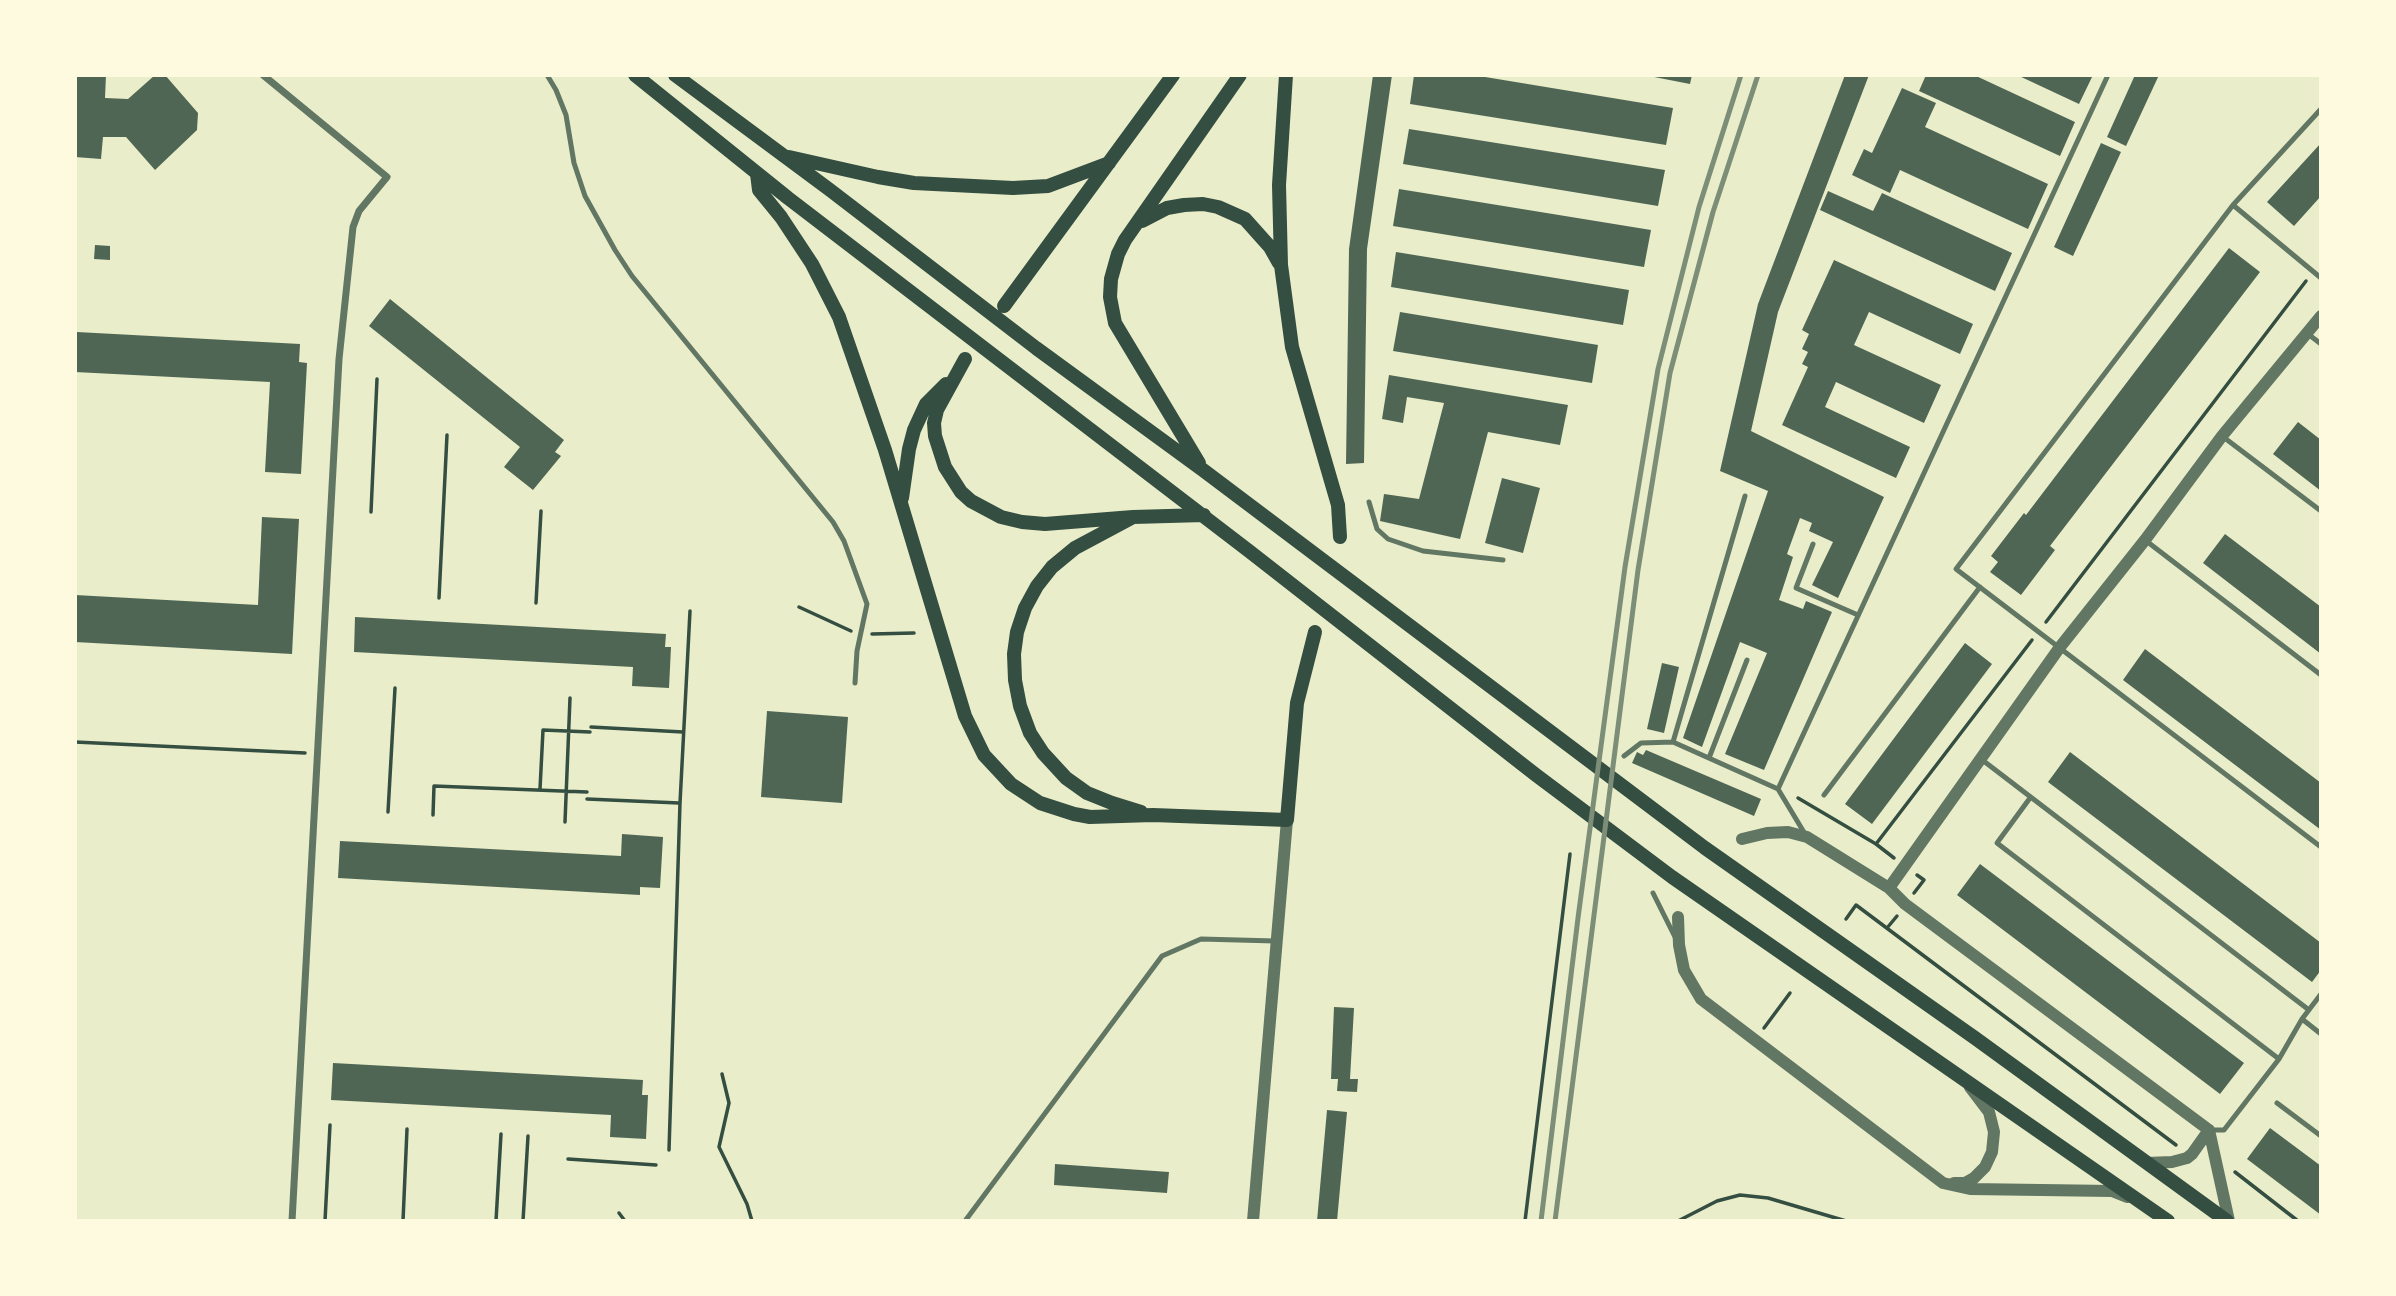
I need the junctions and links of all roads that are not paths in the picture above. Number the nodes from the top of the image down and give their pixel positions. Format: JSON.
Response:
{"nodes":[{"id":1,"x":263,"y":75,"type":"edge"},
{"id":2,"x":547,"y":75,"type":"edge"},
{"id":3,"x":635,"y":75,"type":"edge"},
{"id":4,"x":675,"y":75,"type":"edge"},
{"id":5,"x":1173,"y":75,"type":"edge"},
{"id":6,"x":1240,"y":75,"type":"edge"},
{"id":7,"x":1286,"y":75,"type":"edge"},
{"id":8,"x":2108,"y":75,"type":"edge"},
{"id":9,"x":2321,"y":108,"type":"edge"},
{"id":10,"x":782,"y":155,"type":"junction"},
{"id":11,"x":1109,"y":163,"type":"junction"},
{"id":12,"x":757,"y":174,"type":"junction"},
{"id":13,"x":2233,"y":205,"type":"junction"},
{"id":14,"x":1135,"y":226,"type":"junction"},
{"id":15,"x":1281,"y":265,"type":"junction"},
{"id":16,"x":2321,"y":278,"type":"edge"},
{"id":17,"x":1004,"y":306,"type":"dead end"},
{"id":18,"x":2321,"y":316,"type":"edge"},
{"id":19,"x":2305,"y":332,"type":"junction"},
{"id":20,"x":2321,"y":344,"type":"edge"},
{"id":21,"x":965,"y":359,"type":"dead end"},
{"id":22,"x":953,"y":379,"type":"junction"},
{"id":23,"x":2222,"y":436,"type":"junction"},
{"id":24,"x":1203,"y":470,"type":"junction"},
{"id":25,"x":1745,"y":496,"type":"dead end"},
{"id":26,"x":1369,"y":502,"type":"dead end"},
{"id":27,"x":902,"y":510,"type":"junction"},
{"id":28,"x":2321,"y":511,"type":"edge"},
{"id":29,"x":1204,"y":515,"type":"junction"},
{"id":30,"x":1133,"y":517,"type":"junction"},
{"id":31,"x":1340,"y":537,"type":"dead end"},
{"id":32,"x":2145,"y":540,"type":"junction"},
{"id":33,"x":1813,"y":544,"type":"dead end"},
{"id":34,"x":1503,"y":560,"type":"dead end"},
{"id":35,"x":1980,"y":587,"type":"junction"},
{"id":36,"x":1858,"y":615,"type":"junction"},
{"id":37,"x":1315,"y":632,"type":"dead end"},
{"id":38,"x":2060,"y":647,"type":"junction"},
{"id":39,"x":1747,"y":660,"type":"dead end"},
{"id":40,"x":2321,"y":675,"type":"edge"},
{"id":41,"x":855,"y":683,"type":"dead end"},
{"id":42,"x":1673,"y":743,"type":"junction"},
{"id":43,"x":1624,"y":756,"type":"dead end"},
{"id":44,"x":1709,"y":758,"type":"junction"},
{"id":45,"x":1981,"y":759,"type":"junction"},
{"id":46,"x":1778,"y":789,"type":"junction"},
{"id":47,"x":1824,"y":795,"type":"dead end"},
{"id":48,"x":2030,"y":799,"type":"junction"},
{"id":49,"x":1153,"y":815,"type":"junction"},
{"id":50,"x":1287,"y":820,"type":"junction"},
{"id":51,"x":1807,"y":837,"type":"junction"},
{"id":52,"x":1742,"y":839,"type":"dead end"},
{"id":53,"x":2321,"y":847,"type":"edge"},
{"id":54,"x":1889,"y":888,"type":"junction"},
{"id":55,"x":1653,"y":893,"type":"dead end"},
{"id":56,"x":1678,"y":918,"type":"dead end"},
{"id":57,"x":1278,"y":941,"type":"junction"},
{"id":58,"x":1679,"y":945,"type":"junction"},
{"id":59,"x":2321,"y":995,"type":"edge"},
{"id":60,"x":2309,"y":1010,"type":"junction"},
{"id":61,"x":2302,"y":1019,"type":"junction"},
{"id":62,"x":2321,"y":1034,"type":"edge"},
{"id":63,"x":2280,"y":1059,"type":"junction"},
{"id":64,"x":1968,"y":1083,"type":"junction"},
{"id":65,"x":2277,"y":1103,"type":"dead end"},
{"id":66,"x":2209,"y":1130,"type":"junction"},
{"id":67,"x":2321,"y":1136,"type":"edge"},
{"id":68,"x":2147,"y":1163,"type":"junction"},
{"id":69,"x":1943,"y":1183,"type":"junction"},
{"id":70,"x":2147,"y":1206,"type":"junction"},
{"id":71,"x":292,"y":1221,"type":"edge"},
{"id":72,"x":965,"y":1221,"type":"edge"},
{"id":73,"x":1254,"y":1221,"type":"edge"},
{"id":74,"x":2168,"y":1221,"type":"edge"},
{"id":75,"x":2228,"y":1221,"type":"edge"}],
"edges":[{"from":1,"to":71,"type":"street"},
{"from":2,"to":41,"type":"lane"},
{"from":3,"to":12,"type":"main road"},
{"from":4,"to":10,"type":"main road"},
{"from":5,"to":11,"type":"main road"},
{"from":6,"to":14,"type":"main road"},
{"from":7,"to":15,"type":"main road"},
{"from":8,"to":36,"type":"lane"},
{"from":9,"to":13,"type":"lane"},
{"from":10,"to":11,"type":"main road"},
{"from":10,"to":24,"type":"main road"},
{"from":11,"to":17,"type":"main road"},
{"from":12,"to":27,"type":"main road"},
{"from":12,"to":29,"type":"main road"},
{"from":13,"to":16,"type":"lane"},
{"from":13,"to":35,"type":"lane"},
{"from":14,"to":15,"type":"main road"},
{"from":14,"to":24,"type":"main road"},
{"from":15,"to":31,"type":"main road"},
{"from":18,"to":19,"type":"street"},
{"from":19,"to":20,"type":"lane"},
{"from":19,"to":23,"type":"street"},
{"from":21,"to":22,"type":"main road"},
{"from":22,"to":27,"type":"main road"},
{"from":22,"to":30,"type":"main road"},
{"from":23,"to":28,"type":"lane"},
{"from":23,"to":32,"type":"street"},
{"from":24,"to":68,"type":"main road"},
{"from":25,"to":42,"type":"lane"},
{"from":26,"to":34,"type":"lane"},
{"from":27,"to":49,"type":"main road"},
{"from":29,"to":30,"type":"main road"},
{"from":29,"to":64,"type":"main road"},
{"from":30,"to":49,"type":"main road"},
{"from":32,"to":38,"type":"street"},
{"from":32,"to":40,"type":"lane"},
{"from":33,"to":36,"type":"lane"},
{"from":35,"to":38,"type":"lane"},
{"from":35,"to":47,"type":"lane"},
{"from":36,"to":46,"type":"lane"},
{"from":37,"to":50,"type":"main road"},
{"from":38,"to":45,"type":"street"},
{"from":38,"to":53,"type":"lane"},
{"from":39,"to":44,"type":"lane"},
{"from":42,"to":43,"type":"lane"},
{"from":42,"to":44,"type":"lane"},
{"from":44,"to":46,"type":"lane"},
{"from":45,"to":48,"type":"lane"},
{"from":45,"to":54,"type":"street"},
{"from":46,"to":51,"type":"lane"},
{"from":48,"to":60,"type":"lane"},
{"from":48,"to":63,"type":"lane"},
{"from":49,"to":50,"type":"main road"},
{"from":50,"to":57,"type":"street"},
{"from":51,"to":52,"type":"street"},
{"from":51,"to":54,"type":"street"},
{"from":54,"to":66,"type":"street"},
{"from":55,"to":58,"type":"lane"},
{"from":56,"to":58,"type":"street"},
{"from":57,"to":72,"type":"lane"},
{"from":57,"to":73,"type":"street"},
{"from":58,"to":69,"type":"street"},
{"from":59,"to":60,"type":"lane"},
{"from":60,"to":61,"type":"lane"},
{"from":61,"to":62,"type":"lane"},
{"from":61,"to":63,"type":"lane"},
{"from":63,"to":66,"type":"lane"},
{"from":64,"to":69,"type":"street"},
{"from":64,"to":70,"type":"main road"},
{"from":65,"to":67,"type":"lane"},
{"from":66,"to":68,"type":"street"},
{"from":66,"to":75,"type":"street"},
{"from":68,"to":75,"type":"main road"},
{"from":69,"to":70,"type":"street"},
{"from":70,"to":74,"type":"main road"}]}
